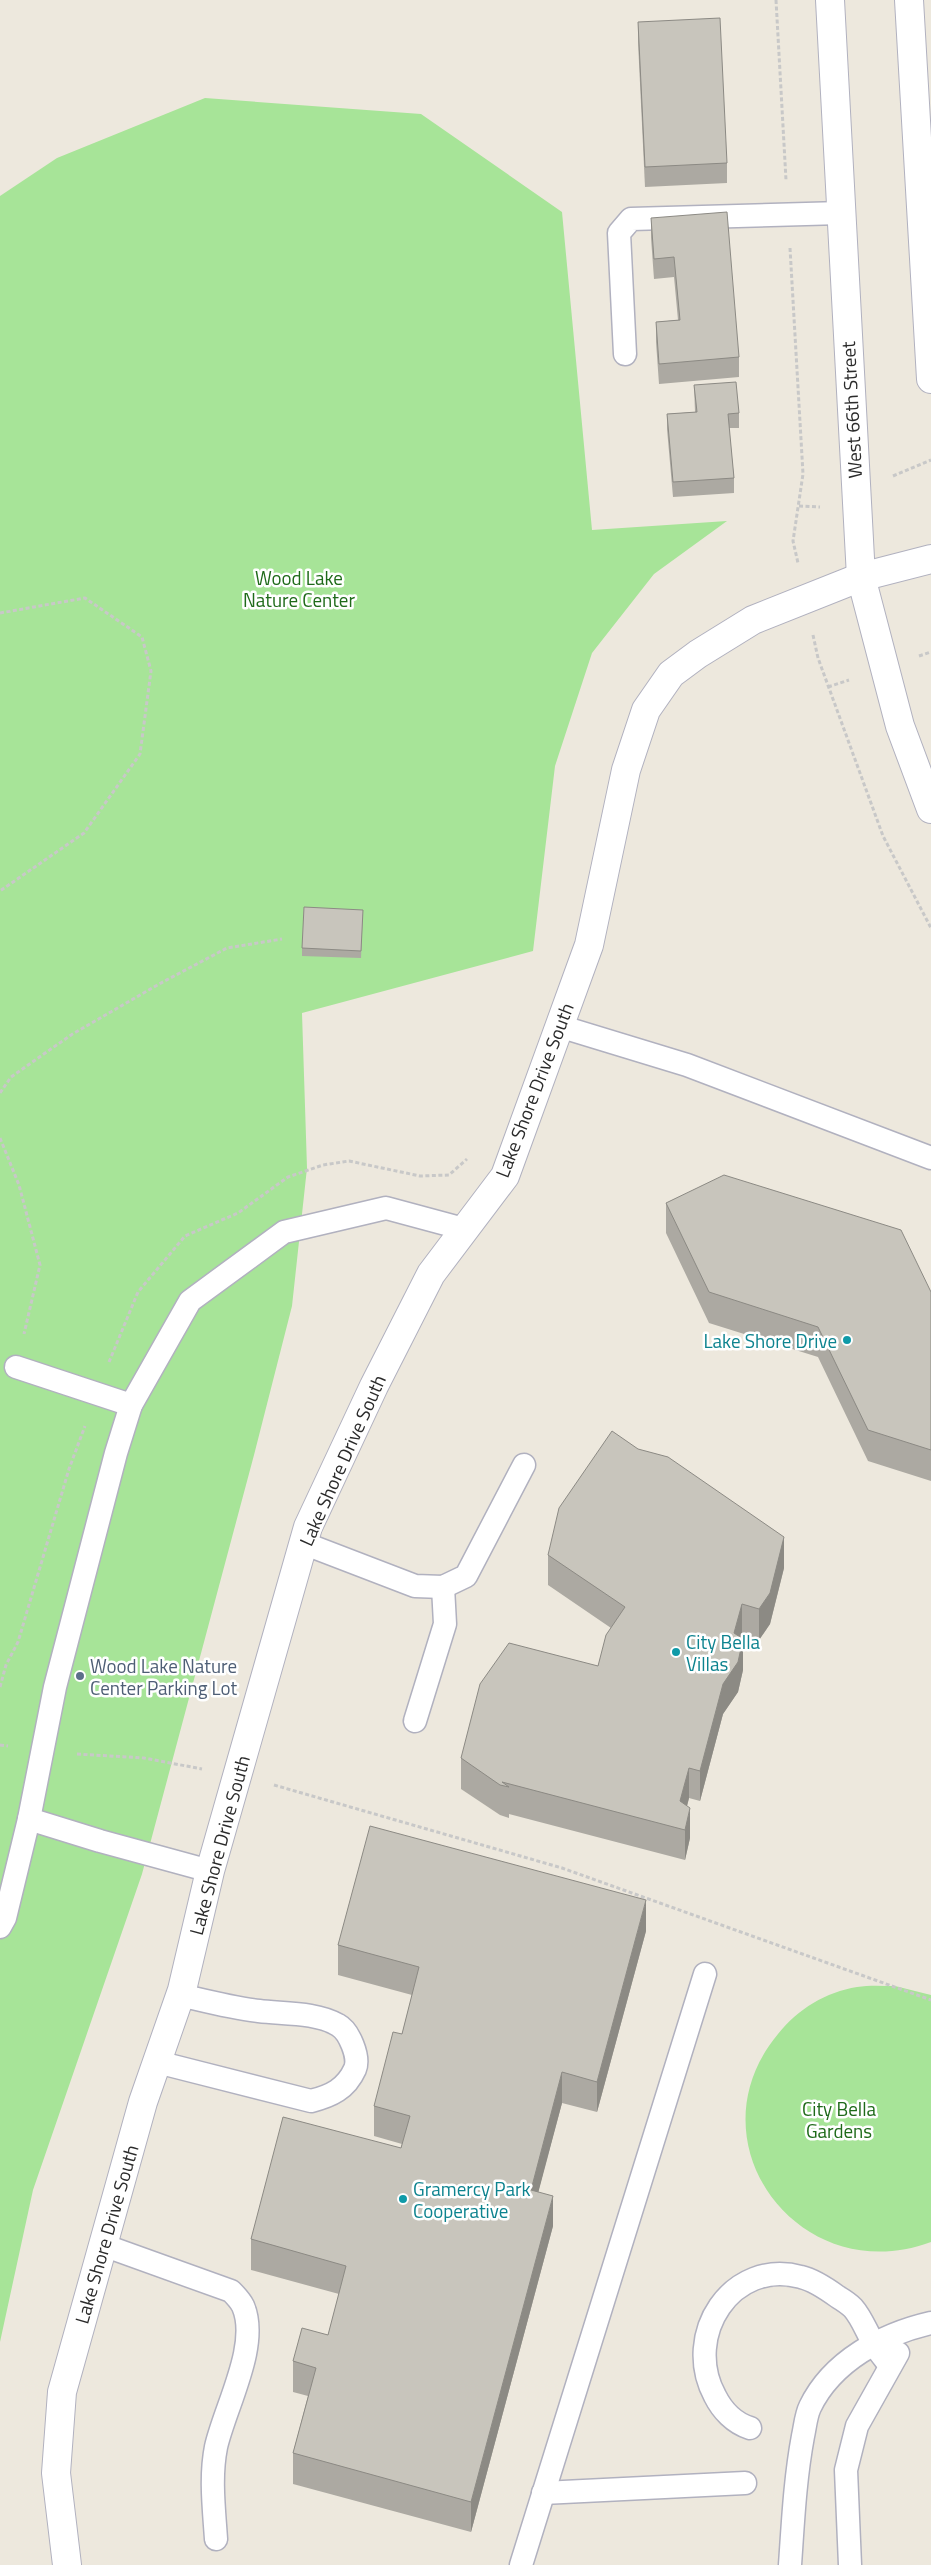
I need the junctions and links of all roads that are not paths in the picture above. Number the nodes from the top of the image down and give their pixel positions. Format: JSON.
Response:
{"nodes":[{"id":1,"x":830,"y":0,"type":"edge"},
{"id":2,"x":909,"y":0,"type":"edge"},
{"id":3,"x":841,"y":213,"type":"junction"},
{"id":4,"x":625,"y":354,"type":"dead end"},
{"id":5,"x":931,"y":379,"type":"edge"},
{"id":6,"x":931,"y":559,"type":"edge"},
{"id":7,"x":861,"y":577,"type":"junction"},
{"id":8,"x":931,"y":809,"type":"edge"},
{"id":9,"x":559,"y":1026,"type":"junction"},
{"id":10,"x":931,"y":1158,"type":"edge"},
{"id":11,"x":464,"y":1229,"type":"junction"},
{"id":12,"x":16,"y":1367,"type":"road end"},
{"id":13,"x":131,"y":1405,"type":"junction"},
{"id":14,"x":524,"y":1466,"type":"dead end"},
{"id":15,"x":303,"y":1544,"type":"junction"},
{"id":16,"x":443,"y":1587,"type":"junction"},
{"id":17,"x":415,"y":1721,"type":"dead end"},
{"id":18,"x":29,"y":1819,"type":"junction"},
{"id":19,"x":210,"y":1870,"type":"junction"},
{"id":20,"x":0,"y":1928,"type":"edge"},
{"id":21,"x":705,"y":1974,"type":"dead end"},
{"id":22,"x":180,"y":1995,"type":"junction"},
{"id":23,"x":158,"y":2062,"type":"junction"},
{"id":24,"x":103,"y":2245,"type":"junction"},
{"id":25,"x":930,"y":2323,"type":"edge"},
{"id":26,"x":874,"y":2345,"type":"junction"},
{"id":27,"x":890,"y":2366,"type":"junction"},
{"id":28,"x":750,"y":2428,"type":"dead end"},
{"id":29,"x":745,"y":2483,"type":"dead end"},
{"id":30,"x":543,"y":2493,"type":"junction"},
{"id":31,"x":216,"y":2539,"type":"dead end"},
{"id":32,"x":67,"y":2565,"type":"edge"},
{"id":33,"x":521,"y":2565,"type":"edge"},
{"id":34,"x":790,"y":2565,"type":"edge"},
{"id":35,"x":850,"y":2565,"type":"edge"}],
"edges":[{"from":1,"to":3,"type":"street","name":"West 66th Street"},
{"from":2,"to":5,"type":"street"},
{"from":3,"to":4,"type":"lane"},
{"from":3,"to":7,"type":"street","name":"West 66th Street"},
{"from":6,"to":7,"type":"street","name":"Lake Shore Drive South"},
{"from":7,"to":8,"type":"street","name":"West 66th Street"},
{"from":7,"to":9,"type":"street","name":"Lake Shore Drive South"},
{"from":9,"to":10,"type":"lane"},
{"from":9,"to":11,"type":"street","name":"Lake Shore Drive South"},
{"from":11,"to":13,"type":"lane"},
{"from":11,"to":15,"type":"street","name":"Lake Shore Drive South"},
{"from":12,"to":13,"type":"lane"},
{"from":13,"to":18,"type":"lane"},
{"from":14,"to":16,"type":"lane"},
{"from":15,"to":16,"type":"lane"},
{"from":15,"to":19,"type":"street","name":"Lake Shore Drive South"},
{"from":16,"to":17,"type":"lane"},
{"from":18,"to":19,"type":"lane"},
{"from":18,"to":20,"type":"lane"},
{"from":19,"to":22,"type":"street","name":"Lake Shore Drive South"},
{"from":21,"to":30,"type":"lane"},
{"from":22,"to":23,"type":"street","name":"Lake Shore Drive South"},
{"from":22,"to":23,"type":"lane"},
{"from":23,"to":24,"type":"street","name":"Lake Shore Drive South"},
{"from":24,"to":31,"type":"lane"},
{"from":24,"to":32,"type":"street","name":"Lake Shore Drive South"},
{"from":25,"to":26,"type":"lane"},
{"from":25,"to":27,"type":"lane"},
{"from":26,"to":27,"type":"lane"},
{"from":26,"to":28,"type":"lane"},
{"from":26,"to":34,"type":"lane"},
{"from":27,"to":35,"type":"lane"},
{"from":29,"to":30,"type":"lane"},
{"from":30,"to":33,"type":"lane"}]}
